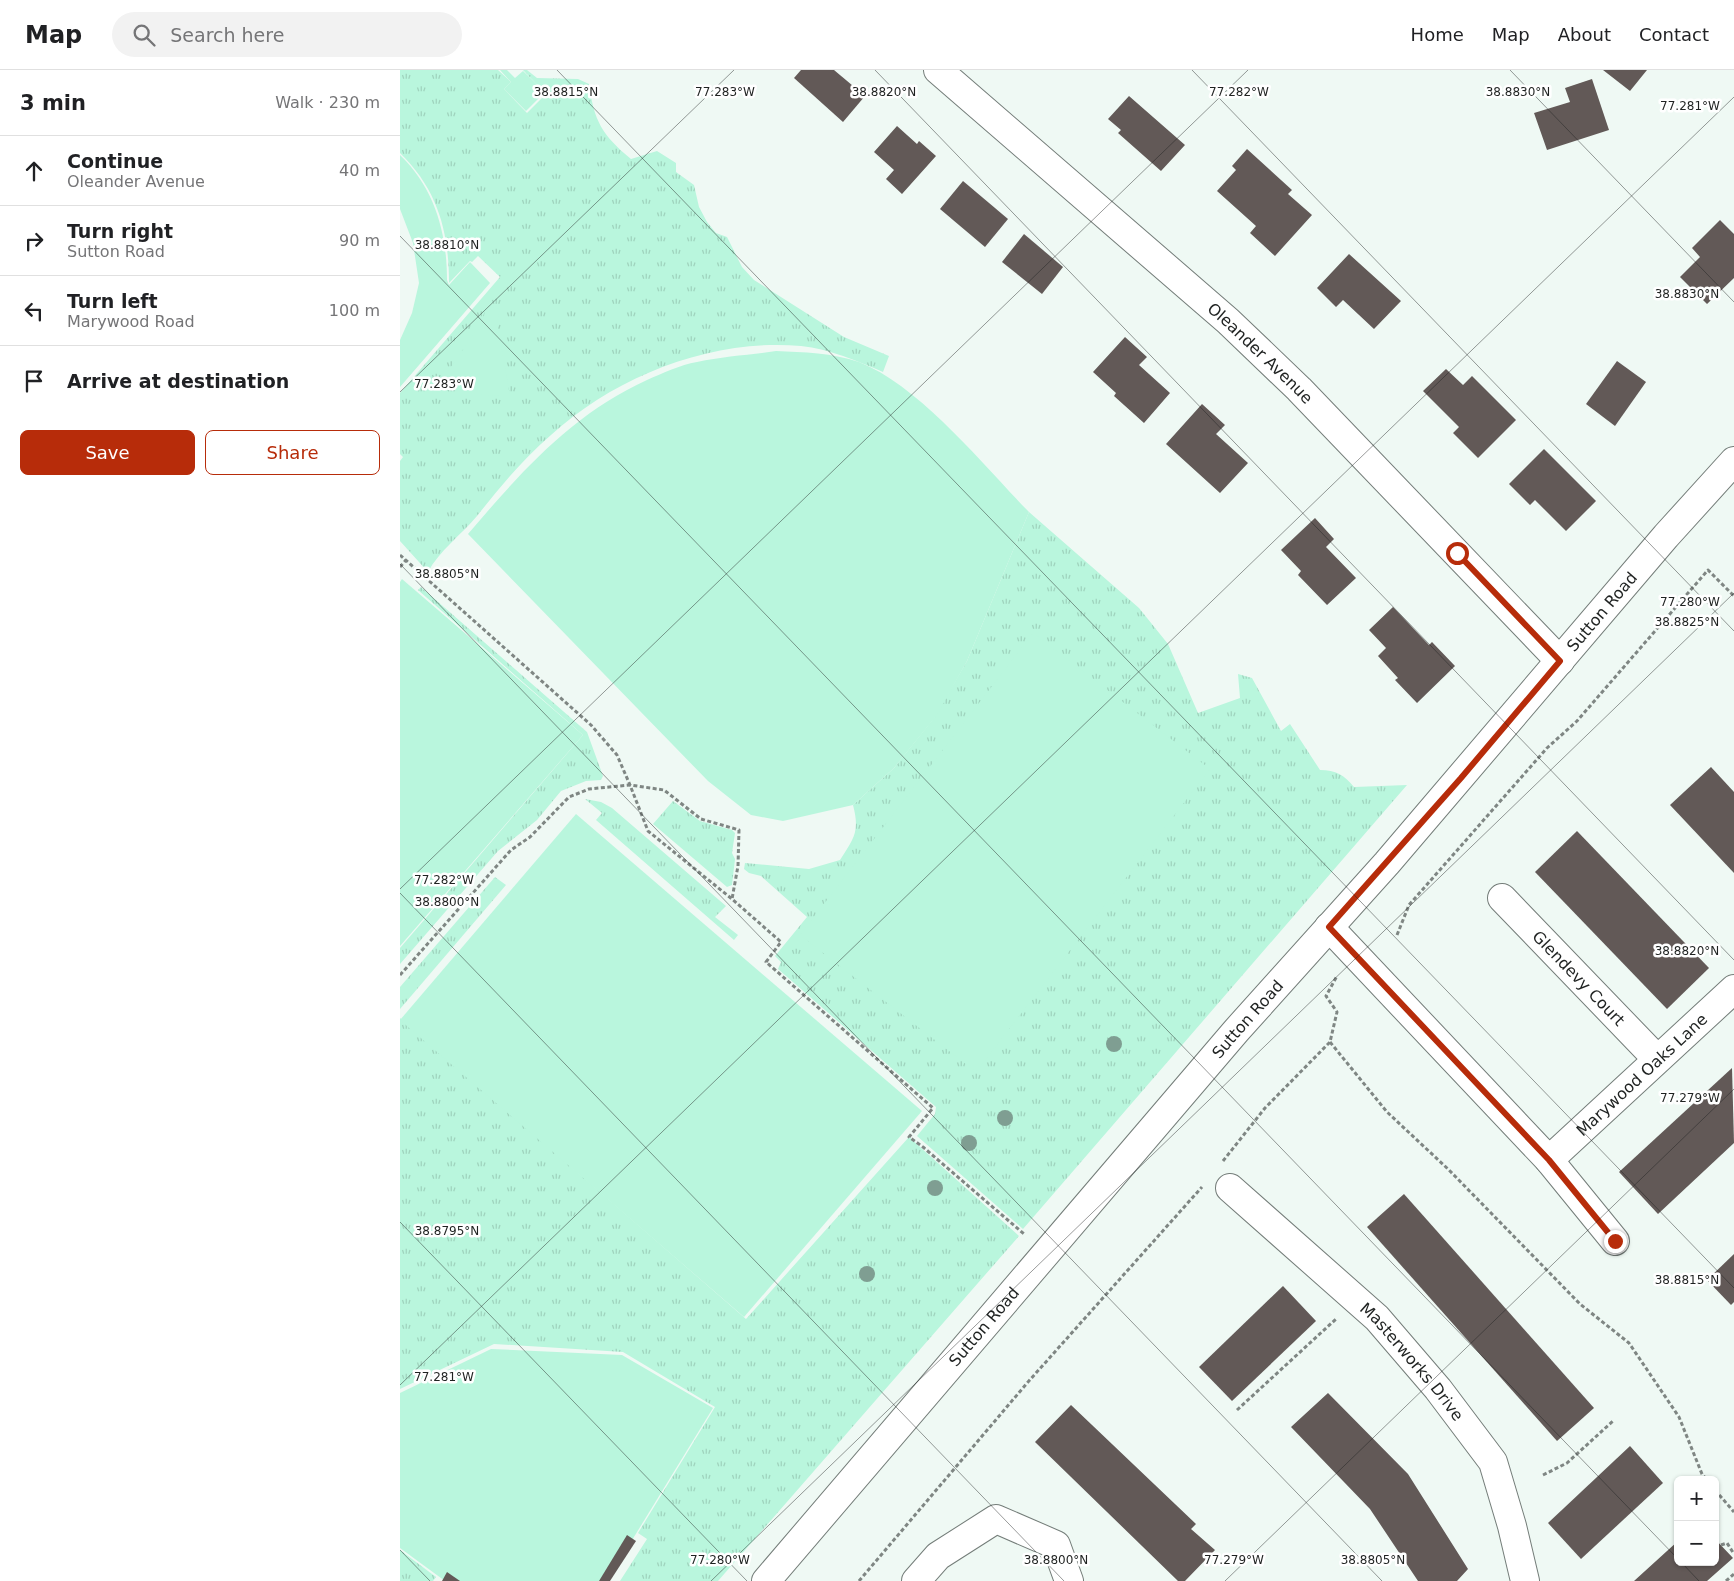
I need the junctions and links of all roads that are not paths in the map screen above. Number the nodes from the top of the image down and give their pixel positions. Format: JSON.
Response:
{"nodes":[{"id":1,"x":938,"y":70,"type":"edge"},
{"id":2,"x":1734,"y":461,"type":"edge"},
{"id":3,"x":1560,"y":661,"type":"junction"},
{"id":4,"x":1502,"y":898,"type":"dead end"},
{"id":5,"x":1329,"y":927,"type":"junction"},
{"id":6,"x":1734,"y":989,"type":"edge"},
{"id":7,"x":1657,"y":1059,"type":"junction"},
{"id":8,"x":1549,"y":1160,"type":"junction"},
{"id":9,"x":1218,"y":1179,"type":"road end"},
{"id":10,"x":1615,"y":1241,"type":"dead end"},
{"id":11,"x":766,"y":1581,"type":"edge"},
{"id":12,"x":916,"y":1581,"type":"edge"},
{"id":13,"x":1070,"y":1581,"type":"edge"},
{"id":14,"x":1525,"y":1581,"type":"edge"}],
"edges":[{"from":1,"to":3,"type":"street","name":"Oleander Avenue"},
{"from":2,"to":3,"type":"street","name":"Sutton Road"},
{"from":3,"to":5,"type":"street","name":"Sutton Road"},
{"from":4,"to":7,"type":"street","name":"Glendevy Court"},
{"from":5,"to":8,"type":"street"},
{"from":5,"to":11,"type":"street","name":"Sutton Road"},
{"from":6,"to":7,"type":"street","name":"Marywood Oaks Lane"},
{"from":7,"to":8,"type":"street","name":"Marywood Oaks Lane"},
{"from":8,"to":10,"type":"street"},
{"from":9,"to":14,"type":"street","name":"Masterworks Drive"},
{"from":12,"to":13,"type":"street"}]}
